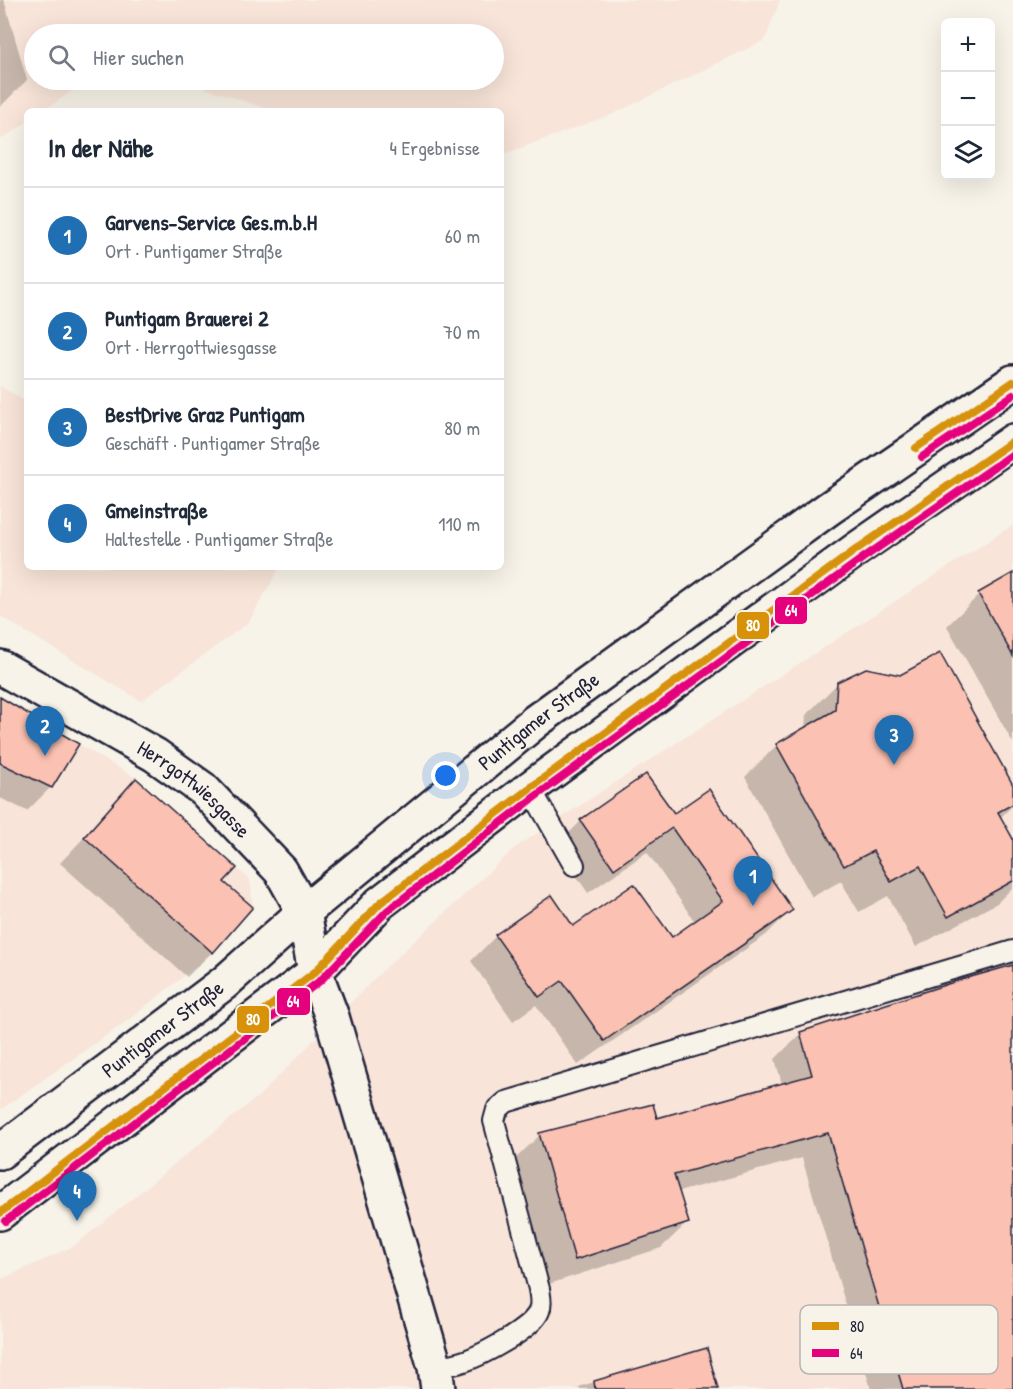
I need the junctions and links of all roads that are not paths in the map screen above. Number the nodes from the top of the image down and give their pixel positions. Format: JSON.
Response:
{"nodes":[{"id":1,"x":1013,"y":382,"type":"edge"},
{"id":2,"x":1013,"y":441,"type":"edge"},
{"id":3,"x":0,"y":667,"type":"edge"},
{"id":4,"x":530,"y":788,"type":"junction"},
{"id":5,"x":574,"y":865,"type":"dead end"},
{"id":6,"x":304,"y":912,"type":"junction"},
{"id":7,"x":1013,"y":951,"type":"edge"},
{"id":8,"x":315,"y":972,"type":"junction"},
{"id":9,"x":0,"y":1152,"type":"edge"},
{"id":10,"x":0,"y":1213,"type":"edge"},
{"id":11,"x":437,"y":1378,"type":"edge"}],
"edges":[{"from":1,"to":6,"type":"main road","name":"Puntigamer Straße"},
{"from":2,"to":4,"type":"main road"},
{"from":3,"to":6,"type":"main road","name":"Herrgottwiesgasse"},
{"from":4,"to":5,"type":"lane"},
{"from":4,"to":8,"type":"main road"},
{"from":6,"to":8,"type":"main road","name":"Herrgottwiesgasse"},
{"from":6,"to":9,"type":"main road","name":"Puntigamer Straße"},
{"from":7,"to":11,"type":"lane"},
{"from":8,"to":10,"type":"main road"},
{"from":8,"to":11,"type":"main road","name":"Herrgottwiesgasse"}]}
